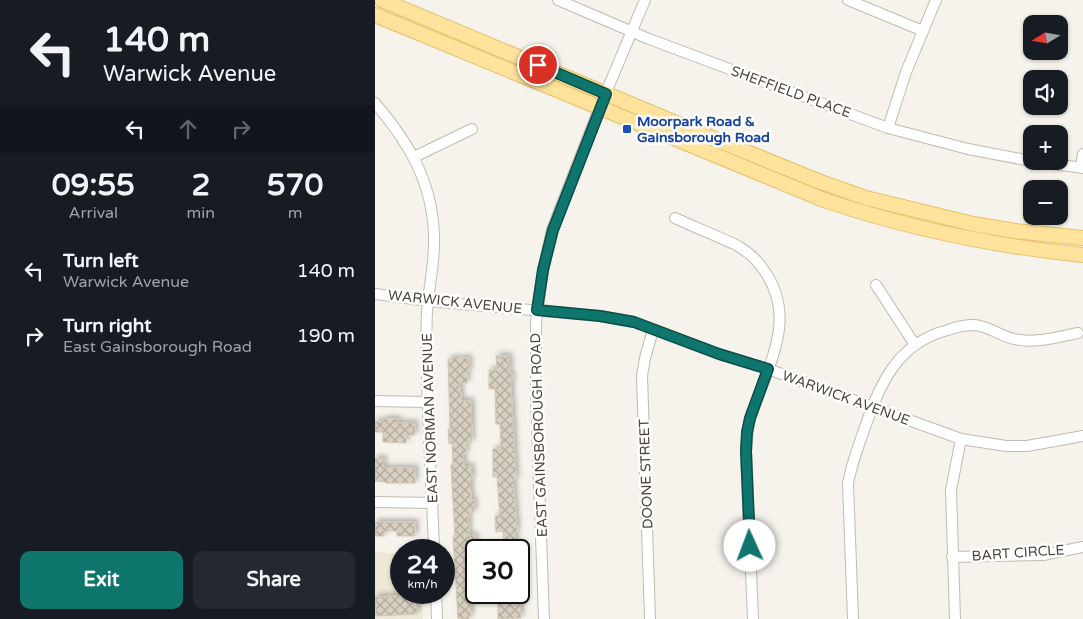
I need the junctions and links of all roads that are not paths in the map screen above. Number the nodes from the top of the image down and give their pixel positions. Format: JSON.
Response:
{"nodes":[{"id":1,"x":382,"y":0,"type":"edge"},
{"id":2,"x":558,"y":0,"type":"edge"},
{"id":3,"x":645,"y":0,"type":"edge"},
{"id":4,"x":848,"y":0,"type":"edge"},
{"id":5,"x":936,"y":0,"type":"edge"},
{"id":6,"x":375,"y":15,"type":"edge"},
{"id":7,"x":923,"y":31,"type":"junction"},
{"id":8,"x":632,"y":32,"type":"junction"},
{"id":9,"x":606,"y":94,"type":"junction"},
{"id":10,"x":375,"y":103,"type":"edge"},
{"id":11,"x":599,"y":109,"type":"junction"},
{"id":12,"x":888,"y":128,"type":"junction"},
{"id":13,"x":473,"y":129,"type":"dead end"},
{"id":14,"x":1083,"y":154,"type":"edge"},
{"id":15,"x":414,"y":157,"type":"junction"},
{"id":16,"x":1023,"y":159,"type":"edge"},
{"id":17,"x":1068,"y":165,"type":"edge"},
{"id":18,"x":1082,"y":167,"type":"edge"},
{"id":19,"x":675,"y":218,"type":"dead end"},
{"id":20,"x":1083,"y":238,"type":"edge"},
{"id":21,"x":1083,"y":255,"type":"edge"},
{"id":22,"x":876,"y":285,"type":"dead end"},
{"id":23,"x":375,"y":294,"type":"edge"},
{"id":24,"x":428,"y":301,"type":"junction"},
{"id":25,"x":537,"y":310,"type":"junction"},
{"id":26,"x":653,"y":330,"type":"junction"},
{"id":27,"x":1078,"y":333,"type":"dead end"},
{"id":28,"x":915,"y":345,"type":"junction"},
{"id":29,"x":768,"y":369,"type":"junction"},
{"id":30,"x":375,"y":401,"type":"edge"},
{"id":31,"x":428,"y":402,"type":"junction"},
{"id":32,"x":872,"y":408,"type":"junction"},
{"id":33,"x":1083,"y":436,"type":"edge"},
{"id":34,"x":961,"y":439,"type":"junction"},
{"id":35,"x":375,"y":502,"type":"edge"},
{"id":36,"x":433,"y":503,"type":"junction"},
{"id":37,"x":434,"y":539,"type":"edge"},
{"id":38,"x":1083,"y":547,"type":"edge"},
{"id":39,"x":952,"y":557,"type":"junction"},
{"id":40,"x":436,"y":604,"type":"edge"},
{"id":41,"x":437,"y":619,"type":"edge"},
{"id":42,"x":545,"y":619,"type":"edge"},
{"id":43,"x":650,"y":619,"type":"edge"},
{"id":44,"x":753,"y":619,"type":"edge"},
{"id":45,"x":853,"y":619,"type":"edge"},
{"id":46,"x":955,"y":619,"type":"edge"}],
"edges":[{"from":1,"to":9,"type":"main road"},
{"from":2,"to":8,"type":"street","name":"SHEFFIELD PLACE"},
{"from":3,"to":8,"type":"street","name":"EAST GAINSBOROUGH ROAD"},
{"from":4,"to":7,"type":"street"},
{"from":5,"to":7,"type":"street"},
{"from":6,"to":11,"type":"main road"},
{"from":7,"to":12,"type":"street"},
{"from":8,"to":9,"type":"street","name":"EAST GAINSBOROUGH ROAD"},
{"from":8,"to":12,"type":"street","name":"SHEFFIELD PLACE"},
{"from":9,"to":11,"type":"street","name":"EAST GAINSBOROUGH ROAD"},
{"from":9,"to":20,"type":"main road"},
{"from":10,"to":15,"type":"street","name":"EAST NORMAN AVENUE"},
{"from":11,"to":21,"type":"main road"},
{"from":11,"to":25,"type":"street","name":"EAST GAINSBOROUGH ROAD"},
{"from":12,"to":16,"type":"street","name":"SHEFFIELD PLACE"},
{"from":13,"to":15,"type":"street"},
{"from":14,"to":18,"type":"street"},
{"from":15,"to":24,"type":"street","name":"EAST NORMAN AVENUE"},
{"from":17,"to":18,"type":"street","name":"SHEFFIELD PLACE"},
{"from":19,"to":29,"type":"street"},
{"from":22,"to":28,"type":"street"},
{"from":23,"to":24,"type":"street","name":"WARWICK AVENUE"},
{"from":24,"to":25,"type":"street","name":"WARWICK AVENUE"},
{"from":24,"to":31,"type":"street","name":"EAST NORMAN AVENUE"},
{"from":25,"to":26,"type":"street","name":"WARWICK AVENUE"},
{"from":25,"to":42,"type":"street","name":"EAST GAINSBOROUGH ROAD"},
{"from":26,"to":29,"type":"street","name":"WARWICK AVENUE"},
{"from":26,"to":43,"type":"street","name":"DOONE STREET"},
{"from":27,"to":28,"type":"street"},
{"from":28,"to":32,"type":"street"},
{"from":29,"to":32,"type":"street","name":"WARWICK AVENUE"},
{"from":29,"to":44,"type":"street"},
{"from":30,"to":31,"type":"street"},
{"from":31,"to":36,"type":"street","name":"EAST NORMAN AVENUE"},
{"from":32,"to":34,"type":"street","name":"WARWICK AVENUE"},
{"from":32,"to":45,"type":"street"},
{"from":33,"to":34,"type":"street","name":"WARWICK AVENUE"},
{"from":34,"to":39,"type":"street"},
{"from":35,"to":36,"type":"street"},
{"from":36,"to":37,"type":"street","name":"EAST NORMAN AVENUE"},
{"from":38,"to":39,"type":"street","name":"BART CIRCLE"},
{"from":39,"to":46,"type":"street"},
{"from":40,"to":41,"type":"street"}]}
